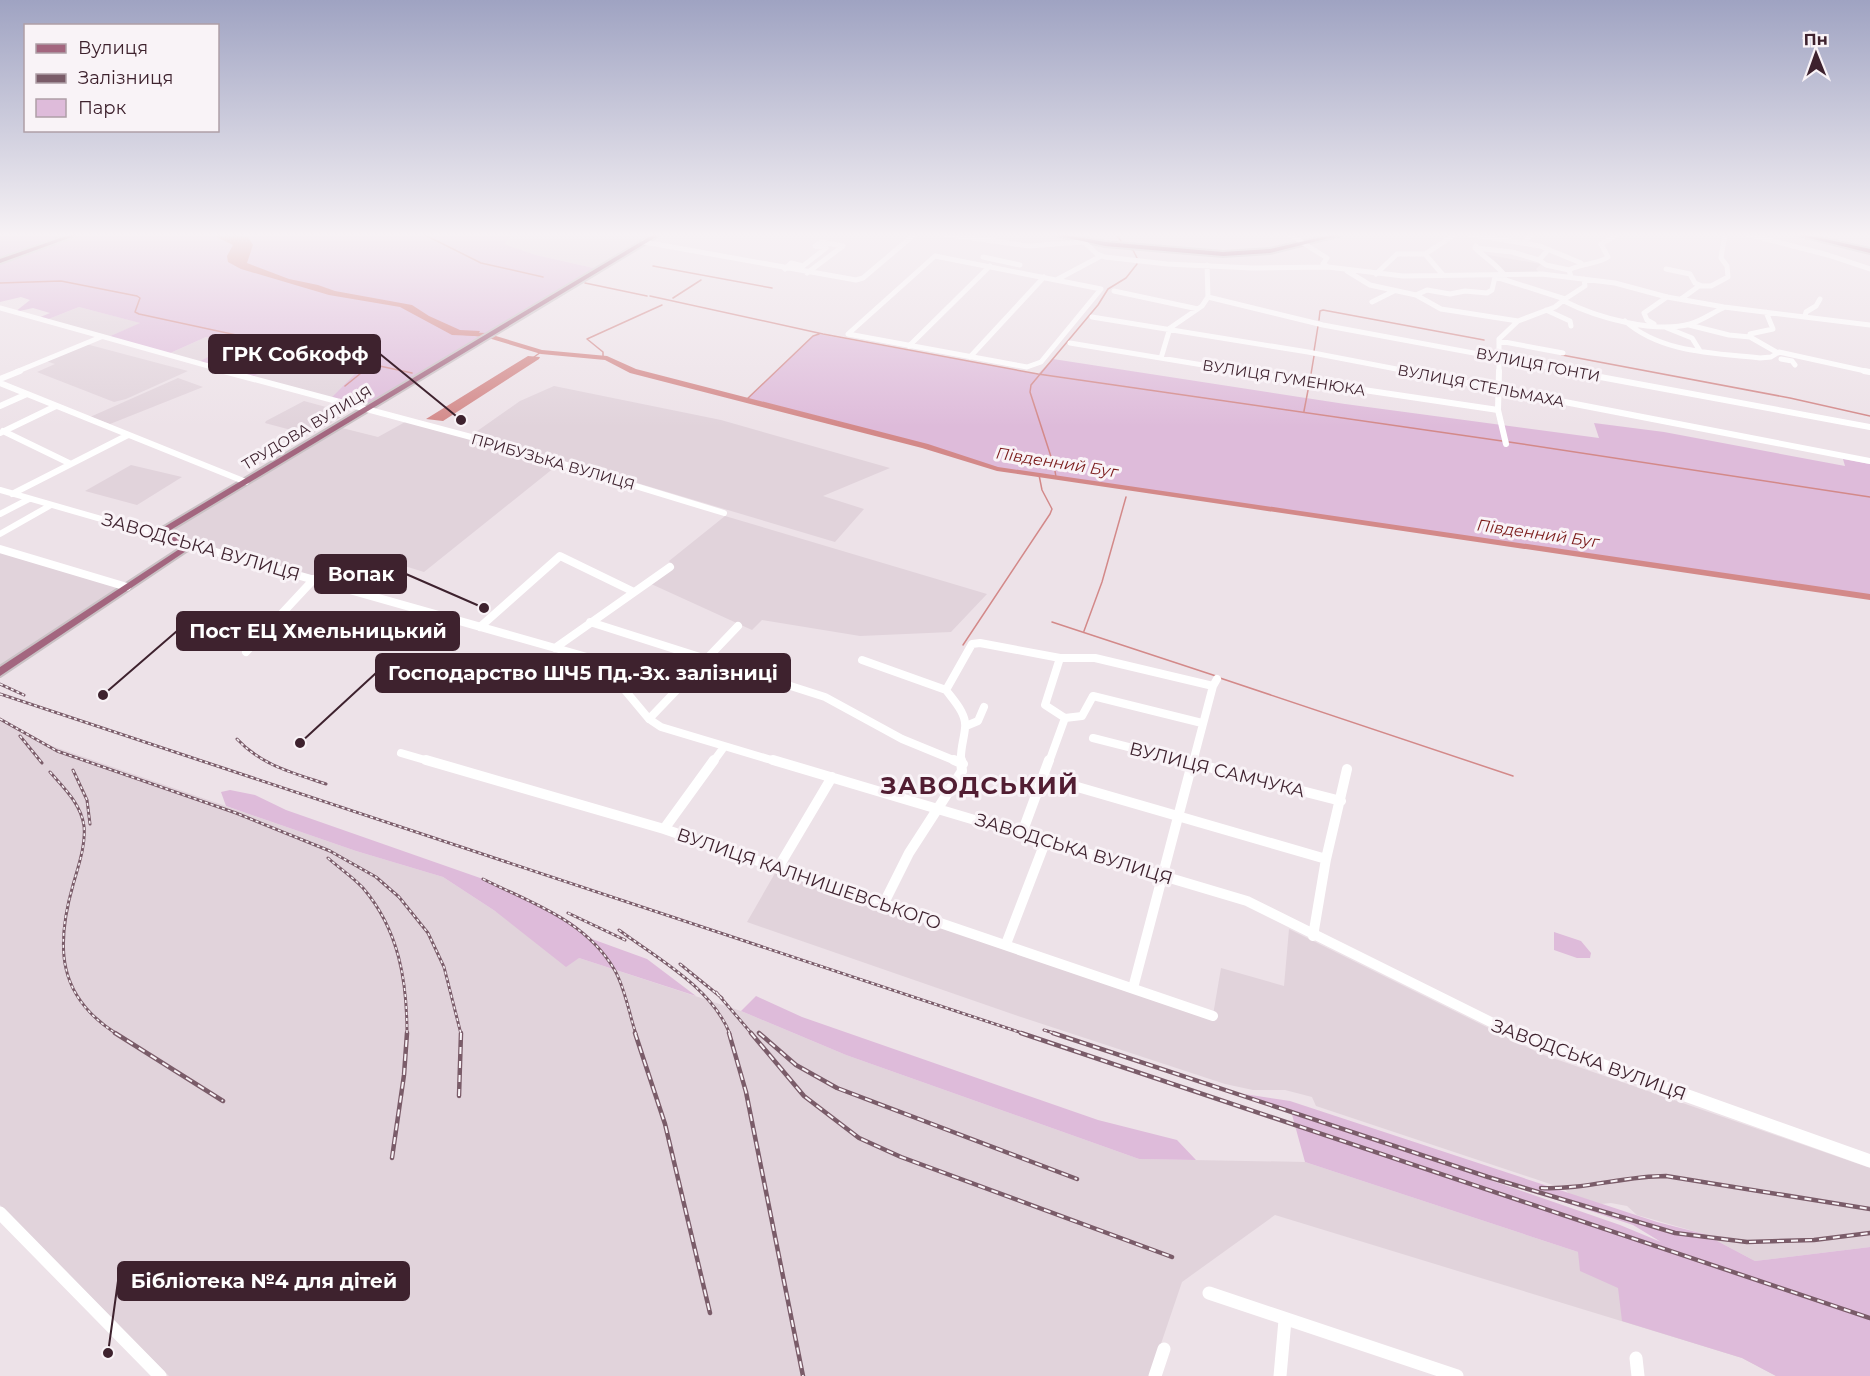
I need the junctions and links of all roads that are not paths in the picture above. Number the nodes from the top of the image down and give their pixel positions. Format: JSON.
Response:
{"nodes":[{"id":1,"x":551,"y":298,"type":"edge"},
{"id":2,"x":888,"y":298,"type":"edge"},
{"id":3,"x":957,"y":298,"type":"edge"},
{"id":4,"x":1024,"y":298,"type":"edge"},
{"id":5,"x":1093,"y":298,"type":"edge"},
{"id":6,"x":1148,"y":298,"type":"edge"},
{"id":7,"x":1207,"y":298,"type":"edge"},
{"id":8,"x":1213,"y":298,"type":"edge"},
{"id":9,"x":1380,"y":298,"type":"edge"},
{"id":10,"x":1422,"y":298,"type":"edge"},
{"id":11,"x":1559,"y":298,"type":"edge"},
{"id":12,"x":1567,"y":298,"type":"edge"},
{"id":13,"x":1665,"y":298,"type":"edge"},
{"id":14,"x":1675,"y":298,"type":"edge"},
{"id":15,"x":1681,"y":299,"type":"joint"},
{"id":16,"x":1820,"y":299,"type":"dead end"},
{"id":17,"x":1564,"y":300,"type":"junction"},
{"id":18,"x":1372,"y":302,"type":"dead end"},
{"id":19,"x":1724,"y":307,"type":"junction"},
{"id":20,"x":0,"y":308,"type":"edge"},
{"id":21,"x":1198,"y":309,"type":"junction"},
{"id":22,"x":1546,"y":310,"type":"junction"},
{"id":23,"x":1766,"y":312,"type":"junction"},
{"id":24,"x":1805,"y":316,"type":"junction"},
{"id":25,"x":1092,"y":317,"type":"dead end"},
{"id":26,"x":1518,"y":321,"type":"junction"},
{"id":27,"x":1625,"y":321,"type":"junction"},
{"id":28,"x":1653,"y":324,"type":"junction"},
{"id":29,"x":1689,"y":325,"type":"junction"},
{"id":30,"x":1870,"y":325,"type":"edge"},
{"id":31,"x":1571,"y":326,"type":"dead end"},
{"id":32,"x":1170,"y":329,"type":"junction"},
{"id":33,"x":101,"y":337,"type":"junction"},
{"id":34,"x":1750,"y":337,"type":"junction"},
{"id":35,"x":1499,"y":341,"type":"junction"},
{"id":36,"x":1070,"y":343,"type":"dead end"},
{"id":37,"x":909,"y":346,"type":"junction"},
{"id":38,"x":1700,"y":351,"type":"junction"},
{"id":39,"x":1563,"y":353,"type":"dead end"},
{"id":40,"x":1778,"y":353,"type":"junction"},
{"id":41,"x":970,"y":357,"type":"junction"},
{"id":42,"x":1499,"y":357,"type":"junction"},
{"id":43,"x":1772,"y":357,"type":"junction"},
{"id":44,"x":1161,"y":358,"type":"junction"},
{"id":45,"x":1795,"y":365,"type":"dead end"},
{"id":46,"x":1870,"y":372,"type":"edge"},
{"id":47,"x":0,"y":381,"type":"edge"},
{"id":48,"x":1499,"y":390,"type":"junction"},
{"id":49,"x":27,"y":394,"type":"junction"},
{"id":50,"x":0,"y":406,"type":"edge"},
{"id":51,"x":56,"y":406,"type":"junction"},
{"id":52,"x":365,"y":410,"type":"junction"},
{"id":53,"x":1498,"y":410,"type":"junction"},
{"id":54,"x":1870,"y":427,"type":"edge"},
{"id":55,"x":2,"y":432,"type":"edge"},
{"id":56,"x":128,"y":435,"type":"junction"},
{"id":57,"x":1506,"y":444,"type":"dead end"},
{"id":58,"x":1870,"y":461,"type":"edge"},
{"id":59,"x":71,"y":464,"type":"junction"},
{"id":60,"x":246,"y":482,"type":"junction"},
{"id":61,"x":0,"y":490,"type":"edge"},
{"id":62,"x":12,"y":494,"type":"junction"},
{"id":63,"x":29,"y":499,"type":"junction"},
{"id":64,"x":51,"y":505,"type":"junction"},
{"id":65,"x":724,"y":513,"type":"dead end"},
{"id":66,"x":0,"y":514,"type":"edge"},
{"id":67,"x":0,"y":534,"type":"edge"},
{"id":68,"x":157,"y":535,"type":"junction"},
{"id":69,"x":191,"y":545,"type":"junction"},
{"id":70,"x":0,"y":549,"type":"edge"},
{"id":71,"x":670,"y":567,"type":"dead end"},
{"id":72,"x":314,"y":579,"type":"junction"},
{"id":73,"x":127,"y":587,"type":"junction"},
{"id":74,"x":632,"y":591,"type":"junction"},
{"id":75,"x":590,"y":622,"type":"junction"},
{"id":76,"x":480,"y":627,"type":"junction"},
{"id":77,"x":738,"y":627,"type":"dead end"},
{"id":78,"x":555,"y":648,"type":"junction"},
{"id":79,"x":246,"y":651,"type":"dead end"},
{"id":80,"x":1060,"y":658,"type":"junction"},
{"id":81,"x":705,"y":660,"type":"junction"},
{"id":82,"x":862,"y":660,"type":"dead end"},
{"id":83,"x":0,"y":672,"type":"edge"},
{"id":84,"x":946,"y":690,"type":"junction"},
{"id":85,"x":984,"y":707,"type":"dead end"},
{"id":86,"x":1065,"y":718,"type":"junction"},
{"id":87,"x":649,"y":719,"type":"junction"},
{"id":88,"x":1202,"y":723,"type":"junction"},
{"id":89,"x":966,"y":726,"type":"junction"},
{"id":90,"x":1093,"y":738,"type":"dead end"},
{"id":91,"x":724,"y":747,"type":"junction"},
{"id":92,"x":401,"y":753,"type":"dead end"},
{"id":93,"x":1193,"y":763,"type":"junction"},
{"id":94,"x":963,"y":764,"type":"junction"},
{"id":95,"x":1347,"y":769,"type":"dead end"},
{"id":96,"x":832,"y":777,"type":"junction"},
{"id":97,"x":1043,"y":777,"type":"junction"},
{"id":98,"x":1341,"y":801,"type":"junction"},
{"id":99,"x":938,"y":808,"type":"junction"},
{"id":100,"x":1177,"y":816,"type":"junction"},
{"id":101,"x":664,"y":829,"type":"junction"},
{"id":102,"x":1022,"y":833,"type":"junction"},
{"id":103,"x":1046,"y":840,"type":"junction"},
{"id":104,"x":1326,"y":859,"type":"junction"},
{"id":105,"x":778,"y":868,"type":"junction"},
{"id":106,"x":1162,"y":874,"type":"junction"},
{"id":107,"x":883,"y":905,"type":"junction"},
{"id":108,"x":1313,"y":936,"type":"junction"},
{"id":109,"x":1006,"y":944,"type":"junction"},
{"id":110,"x":1133,"y":988,"type":"junction"},
{"id":111,"x":1213,"y":1016,"type":"dead end"},
{"id":112,"x":1870,"y":1161,"type":"edge"},
{"id":113,"x":0,"y":1213,"type":"edge"},
{"id":114,"x":1209,"y":1293,"type":"dead end"},
{"id":115,"x":1285,"y":1320,"type":"junction"},
{"id":116,"x":1164,"y":1349,"type":"dead end"},
{"id":117,"x":1636,"y":1358,"type":"dead end"},
{"id":118,"x":1448,"y":1374,"type":"edge"},
{"id":119,"x":160,"y":1376,"type":"edge"},
{"id":120,"x":1155,"y":1376,"type":"edge"},
{"id":121,"x":1280,"y":1376,"type":"edge"},
{"id":122,"x":1638,"y":1376,"type":"edge"}],
"edges":[{"from":1,"to":52,"type":"main road","name":"ТРУДОВА ВУЛИЦЯ"},
{"from":2,"to":37,"type":"street"},
{"from":3,"to":37,"type":"street"},
{"from":4,"to":41,"type":"street"},
{"from":5,"to":41,"type":"street"},
{"from":6,"to":21,"type":"street"},
{"from":7,"to":21,"type":"street"},
{"from":8,"to":42,"type":"street","name":"ВУЛИЦЯ ГОНТИ"},
{"from":9,"to":18,"type":"street"},
{"from":10,"to":26,"type":"street"},
{"from":11,"to":17,"type":"street"},
{"from":12,"to":17,"type":"street"},
{"from":13,"to":28,"type":"street"},
{"from":14,"to":15,"type":"street"},
{"from":15,"to":19,"type":"street"},
{"from":16,"to":24,"type":"street"},
{"from":17,"to":22,"type":"street"},
{"from":17,"to":27,"type":"street"},
{"from":19,"to":23,"type":"street"},
{"from":19,"to":29,"type":"street"},
{"from":20,"to":33,"type":"street","name":"ПРИБУЗЬКА ВУЛИЦЯ"},
{"from":21,"to":32,"type":"street"},
{"from":22,"to":26,"type":"street"},
{"from":22,"to":31,"type":"street"},
{"from":23,"to":24,"type":"street"},
{"from":23,"to":34,"type":"street"},
{"from":24,"to":30,"type":"street"},
{"from":25,"to":32,"type":"street","name":"ВУЛИЦЯ СТЕЛЬМАХА"},
{"from":26,"to":35,"type":"street"},
{"from":27,"to":28,"type":"street"},
{"from":27,"to":38,"type":"street"},
{"from":28,"to":29,"type":"street"},
{"from":28,"to":38,"type":"street"},
{"from":29,"to":34,"type":"street"},
{"from":32,"to":44,"type":"street"},
{"from":32,"to":48,"type":"street","name":"ВУЛИЦЯ СТЕЛЬМАХА"},
{"from":33,"to":47,"type":"street"},
{"from":33,"to":52,"type":"street","name":"ПРИБУЗЬКА ВУЛИЦЯ"},
{"from":34,"to":40,"type":"street"},
{"from":35,"to":39,"type":"street"},
{"from":35,"to":42,"type":"street"},
{"from":36,"to":44,"type":"street","name":"ВУЛИЦЯ ГУМЕНЮКА"},
{"from":37,"to":41,"type":"street"},
{"from":38,"to":43,"type":"street"},
{"from":40,"to":43,"type":"street"},
{"from":40,"to":46,"type":"street"},
{"from":42,"to":48,"type":"street"},
{"from":42,"to":54,"type":"street","name":"ВУЛИЦЯ ГОНТИ"},
{"from":43,"to":45,"type":"street"},
{"from":44,"to":53,"type":"street","name":"ВУЛИЦЯ ГУМЕНЮКА"},
{"from":47,"to":49,"type":"street"},
{"from":48,"to":53,"type":"street"},
{"from":48,"to":58,"type":"street","name":"ВУЛИЦЯ СТЕЛЬМАХА"},
{"from":49,"to":50,"type":"street"},
{"from":49,"to":51,"type":"street"},
{"from":51,"to":55,"type":"street"},
{"from":51,"to":56,"type":"street"},
{"from":52,"to":60,"type":"main road","name":"ТРУДОВА ВУЛИЦЯ"},
{"from":52,"to":65,"type":"street","name":"ПРИБУЗЬКА ВУЛИЦЯ"},
{"from":53,"to":57,"type":"street"},
{"from":55,"to":59,"type":"street"},
{"from":56,"to":59,"type":"street"},
{"from":56,"to":60,"type":"street"},
{"from":59,"to":62,"type":"street"},
{"from":60,"to":68,"type":"main road","name":"ТРУДОВА ВУЛИЦЯ"},
{"from":61,"to":62,"type":"street","name":"ЗАВОДСЬКА ВУЛИЦЯ"},
{"from":62,"to":63,"type":"street","name":"ЗАВОДСЬКА ВУЛИЦЯ"},
{"from":63,"to":64,"type":"street","name":"ЗАВОДСЬКА ВУЛИЦЯ"},
{"from":63,"to":66,"type":"street"},
{"from":64,"to":67,"type":"street"},
{"from":64,"to":68,"type":"street","name":"ЗАВОДСЬКА ВУЛИЦЯ"},
{"from":68,"to":69,"type":"main road","name":"ЗАВОДСЬКА ВУЛИЦЯ"},
{"from":69,"to":72,"type":"street","name":"ЗАВОДСЬКА ВУЛИЦЯ"},
{"from":69,"to":73,"type":"main road"},
{"from":70,"to":73,"type":"street"},
{"from":71,"to":74,"type":"street"},
{"from":72,"to":76,"type":"street","name":"ЗАВОДСЬКА ВУЛИЦЯ"},
{"from":72,"to":79,"type":"street"},
{"from":73,"to":83,"type":"main road"},
{"from":74,"to":75,"type":"street"},
{"from":74,"to":76,"type":"street"},
{"from":75,"to":78,"type":"street"},
{"from":75,"to":81,"type":"street"},
{"from":76,"to":78,"type":"street","name":"ЗАВОДСЬКА ВУЛИЦЯ"},
{"from":77,"to":81,"type":"street"},
{"from":78,"to":87,"type":"street","name":"ЗАВОДСЬКА ВУЛИЦЯ"},
{"from":80,"to":84,"type":"street"},
{"from":80,"to":86,"type":"street"},
{"from":80,"to":88,"type":"street"},
{"from":81,"to":87,"type":"street"},
{"from":81,"to":94,"type":"street"},
{"from":82,"to":84,"type":"street"},
{"from":84,"to":89,"type":"street"},
{"from":85,"to":89,"type":"street"},
{"from":86,"to":88,"type":"street"},
{"from":86,"to":97,"type":"street"},
{"from":87,"to":91,"type":"street","name":"ЗАВОДСЬКА ВУЛИЦЯ"},
{"from":88,"to":93,"type":"street"},
{"from":89,"to":94,"type":"street"},
{"from":90,"to":93,"type":"street","name":"ВУЛИЦЯ САМЧУКА"},
{"from":91,"to":96,"type":"street","name":"ЗАВОДСЬКА ВУЛИЦЯ"},
{"from":91,"to":101,"type":"street"},
{"from":92,"to":101,"type":"street","name":"ВУЛИЦЯ КАЛНИШЕВСЬКОГО"},
{"from":93,"to":98,"type":"street","name":"ВУЛИЦЯ САМЧУКА"},
{"from":93,"to":100,"type":"street"},
{"from":94,"to":99,"type":"street"},
{"from":95,"to":98,"type":"street"},
{"from":96,"to":99,"type":"street","name":"ЗАВОДСЬКА ВУЛИЦЯ"},
{"from":96,"to":105,"type":"street"},
{"from":97,"to":100,"type":"street"},
{"from":97,"to":102,"type":"street"},
{"from":98,"to":104,"type":"street"},
{"from":99,"to":102,"type":"street","name":"ЗАВОДСЬКА ВУЛИЦЯ"},
{"from":99,"to":107,"type":"street"},
{"from":100,"to":104,"type":"street"},
{"from":100,"to":106,"type":"street"},
{"from":101,"to":105,"type":"street","name":"ВУЛИЦЯ КАЛНИШЕВСЬКОГО"},
{"from":102,"to":103,"type":"street","name":"ЗАВОДСЬКА ВУЛИЦЯ"},
{"from":103,"to":106,"type":"street","name":"ЗАВОДСЬКА ВУЛИЦЯ"},
{"from":103,"to":109,"type":"street"},
{"from":104,"to":108,"type":"street"},
{"from":105,"to":107,"type":"street","name":"ВУЛИЦЯ КАЛНИШЕВСЬКОГО"},
{"from":106,"to":108,"type":"street","name":"ЗАВОДСЬКА ВУЛИЦЯ"},
{"from":106,"to":110,"type":"street"},
{"from":107,"to":109,"type":"street","name":"ВУЛИЦЯ КАЛНИШЕВСЬКОГО"},
{"from":108,"to":112,"type":"street","name":"ЗАВОДСЬКА ВУЛИЦЯ"},
{"from":109,"to":110,"type":"street","name":"ВУЛИЦЯ КАЛНИШЕВСЬКОГО"},
{"from":110,"to":111,"type":"street","name":"ВУЛИЦЯ КАЛНИШЕВСЬКОГО"},
{"from":113,"to":119,"type":"street"},
{"from":114,"to":115,"type":"street"},
{"from":115,"to":118,"type":"street"},
{"from":115,"to":121,"type":"street"},
{"from":116,"to":120,"type":"street"},
{"from":117,"to":122,"type":"street"}]}
